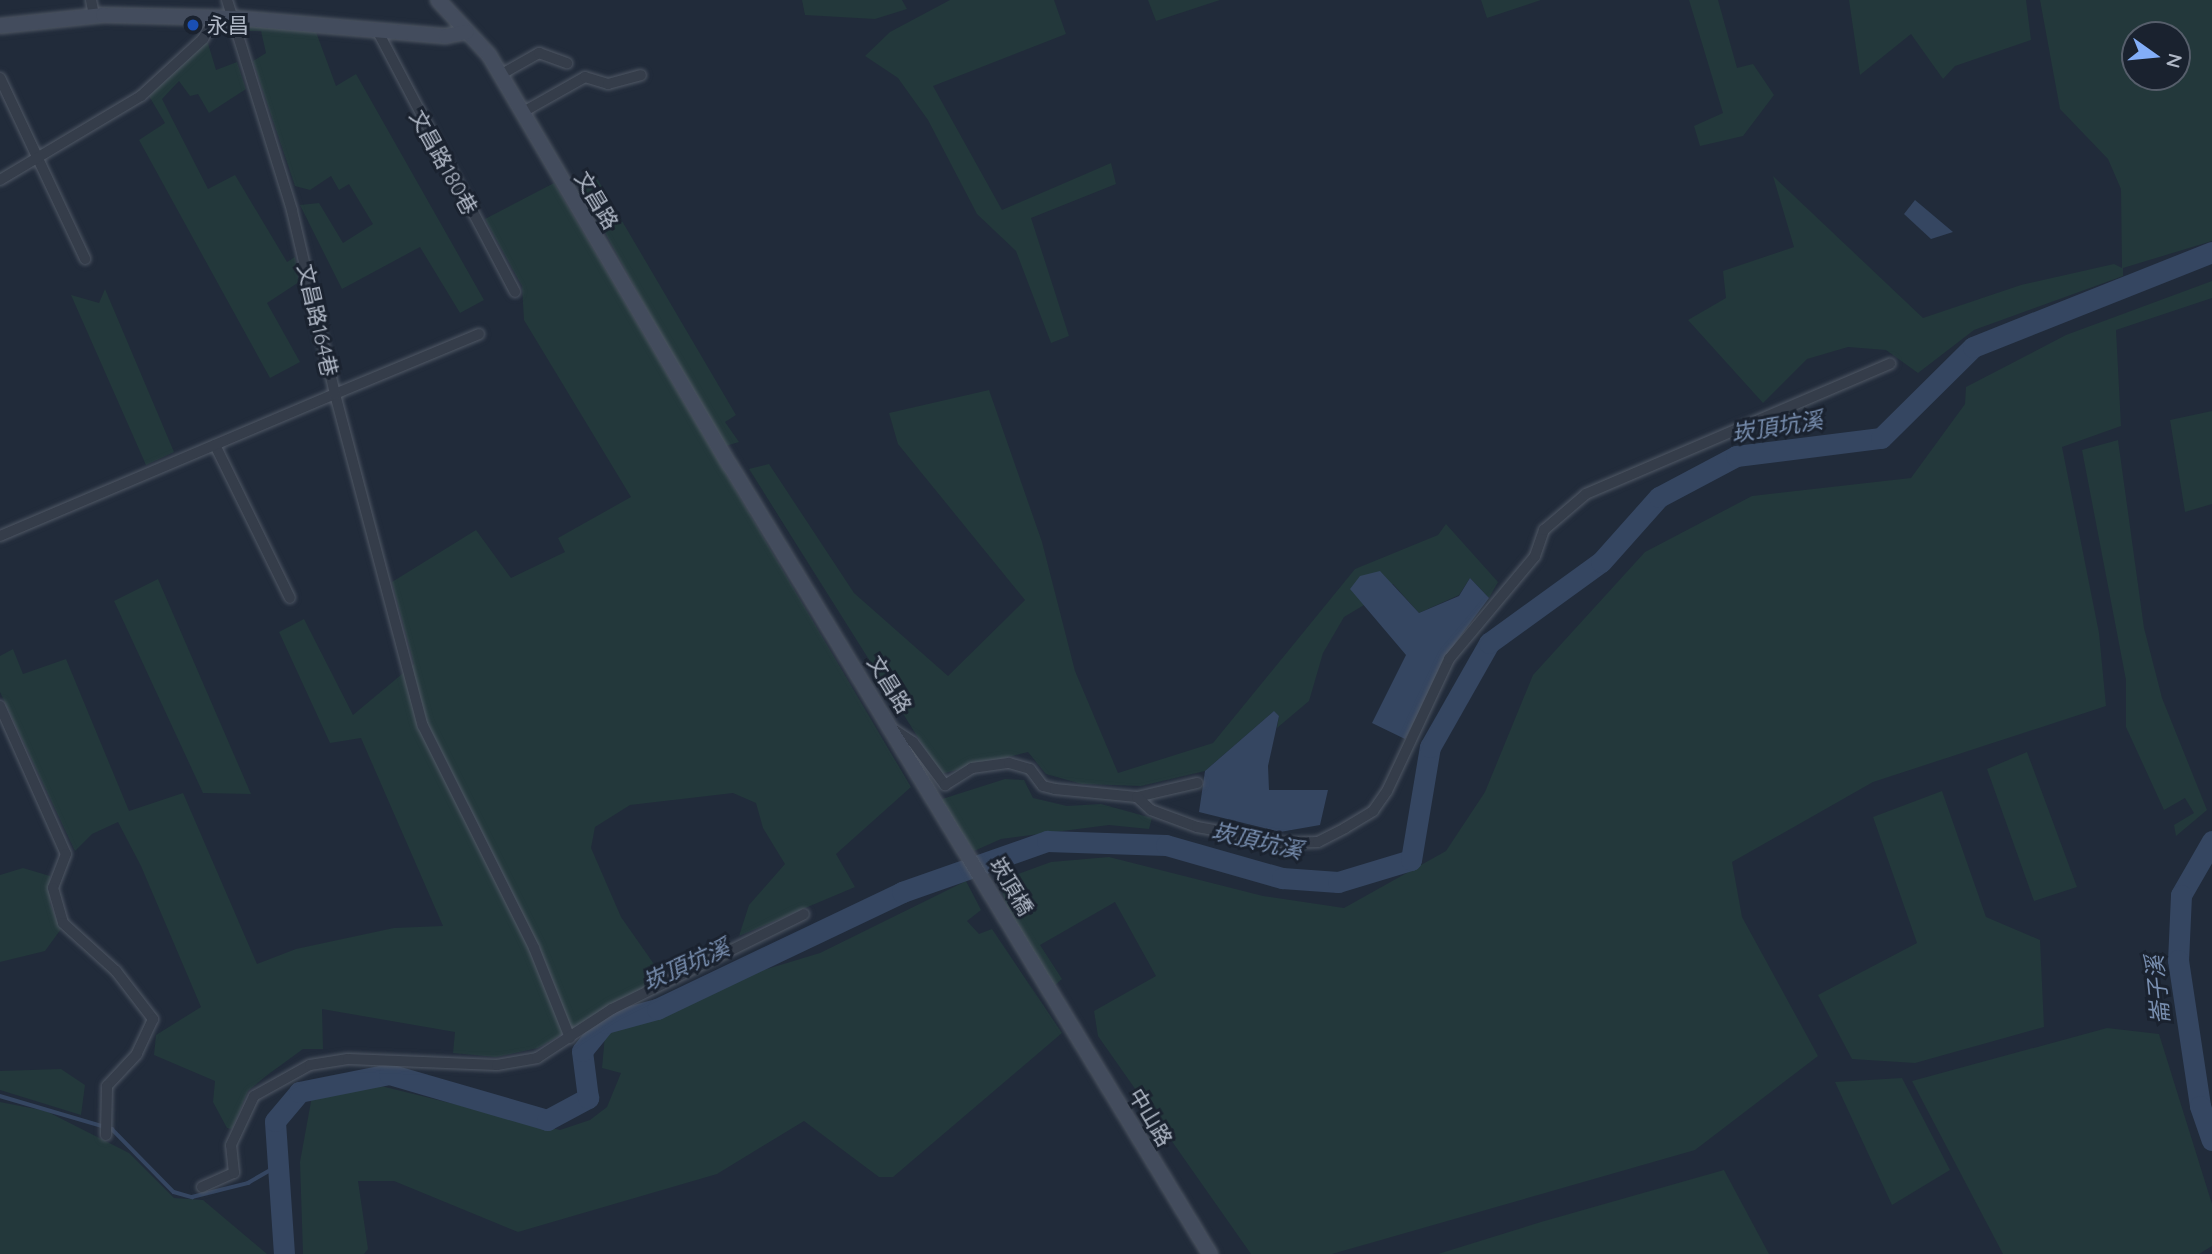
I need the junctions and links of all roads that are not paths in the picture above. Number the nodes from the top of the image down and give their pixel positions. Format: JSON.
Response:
{"nodes":[{"id":1,"x":91,"y":0,"type":"edge"},
{"id":2,"x":227,"y":0,"type":"edge"},
{"id":3,"x":445,"y":3,"type":"edge"},
{"id":4,"x":94,"y":16,"type":"junction"},
{"id":5,"x":215,"y":18,"type":"junction"},
{"id":6,"x":234,"y":18,"type":"junction"},
{"id":7,"x":0,"y":26,"type":"edge"},
{"id":8,"x":377,"y":30,"type":"junction"},
{"id":9,"x":467,"y":32,"type":"junction"},
{"id":10,"x":567,"y":63,"type":"dead end"},
{"id":11,"x":500,"y":75,"type":"junction"},
{"id":12,"x":641,"y":75,"type":"dead end"},
{"id":13,"x":0,"y":78,"type":"edge"},
{"id":14,"x":523,"y":113,"type":"junction"},
{"id":15,"x":39,"y":160,"type":"junction"},
{"id":16,"x":0,"y":180,"type":"edge"},
{"id":17,"x":85,"y":259,"type":"dead end"},
{"id":18,"x":515,"y":292,"type":"dead end"},
{"id":19,"x":479,"y":334,"type":"dead end"},
{"id":20,"x":1890,"y":364,"type":"dead end"},
{"id":21,"x":335,"y":394,"type":"junction"},
{"id":22,"x":215,"y":445,"type":"junction"},
{"id":23,"x":0,"y":536,"type":"edge"},
{"id":24,"x":290,"y":598,"type":"dead end"},
{"id":25,"x":0,"y":706,"type":"edge"},
{"id":26,"x":893,"y":729,"type":"junction"},
{"id":27,"x":1197,"y":783,"type":"dead end"},
{"id":28,"x":931,"y":791,"type":"joint"},
{"id":29,"x":1138,"y":797,"type":"junction"},
{"id":30,"x":804,"y":914,"type":"dead end"},
{"id":31,"x":1056,"y":1002,"type":"joint"},
{"id":32,"x":570,"y":1038,"type":"junction"},
{"id":33,"x":106,"y":1135,"type":"dead end"},
{"id":34,"x":202,"y":1187,"type":"dead end"},
{"id":35,"x":1210,"y":1254,"type":"edge"}],
"edges":[{"from":1,"to":4,"type":"street"},
{"from":2,"to":6,"type":"street","name":"文昌路164巷"},
{"from":3,"to":9,"type":"main road","name":"文昌路"},
{"from":4,"to":5,"type":"main road"},
{"from":4,"to":7,"type":"main road"},
{"from":5,"to":6,"type":"main road"},
{"from":5,"to":15,"type":"street"},
{"from":6,"to":8,"type":"main road"},
{"from":6,"to":21,"type":"street","name":"文昌路164巷"},
{"from":8,"to":9,"type":"main road"},
{"from":8,"to":18,"type":"street","name":"文昌路180巷"},
{"from":9,"to":11,"type":"main road","name":"文昌路"},
{"from":10,"to":11,"type":"street"},
{"from":11,"to":14,"type":"main road","name":"文昌路"},
{"from":12,"to":14,"type":"street"},
{"from":13,"to":15,"type":"street"},
{"from":14,"to":26,"type":"main road","name":"文昌路"},
{"from":15,"to":16,"type":"street"},
{"from":15,"to":17,"type":"street"},
{"from":19,"to":21,"type":"street"},
{"from":20,"to":29,"type":"street"},
{"from":21,"to":22,"type":"street","name":"文昌路164巷"},
{"from":21,"to":32,"type":"street"},
{"from":22,"to":23,"type":"street","name":"文昌路164巷"},
{"from":22,"to":24,"type":"street"},
{"from":25,"to":33,"type":"street"},
{"from":26,"to":28,"type":"main road","name":"文昌路"},
{"from":26,"to":29,"type":"street"},
{"from":27,"to":29,"type":"street"},
{"from":28,"to":31,"type":"main road","name":"崁頂橋"},
{"from":30,"to":32,"type":"street"},
{"from":31,"to":35,"type":"main road","name":"中山路"},
{"from":32,"to":34,"type":"street"}]}
